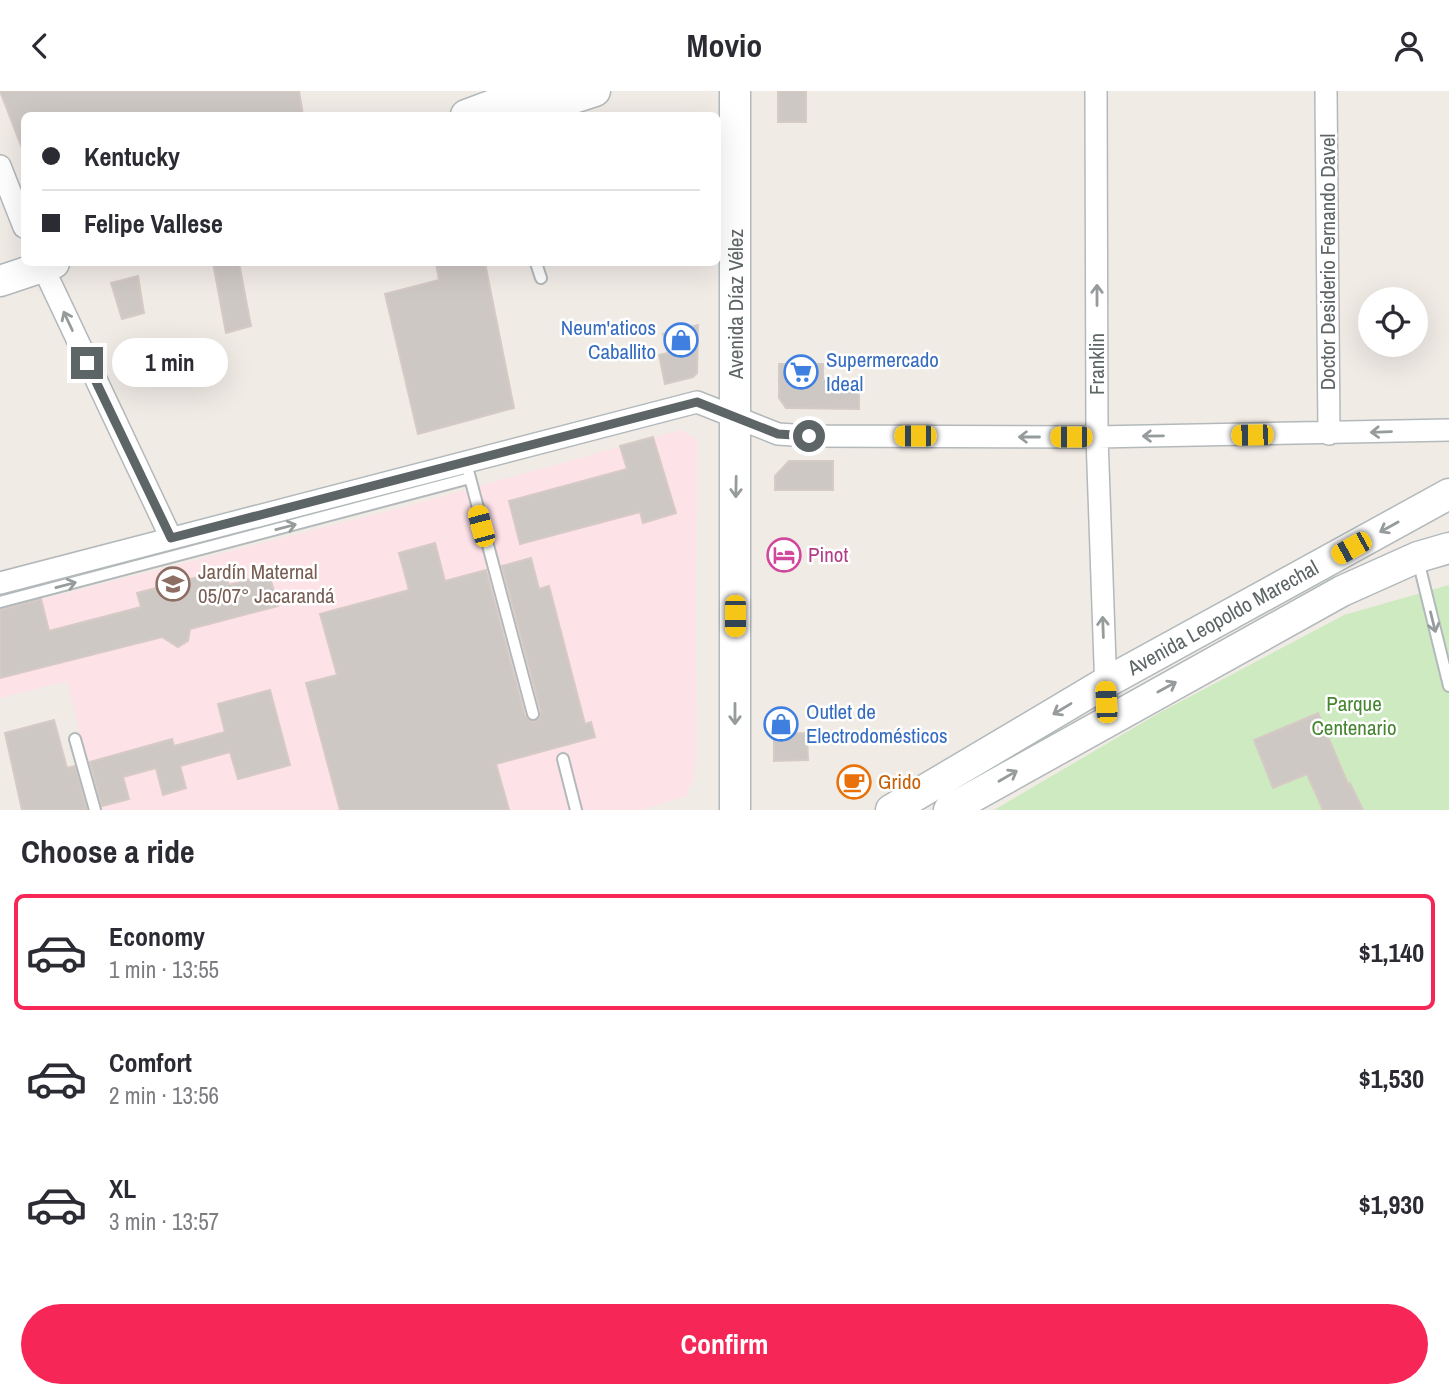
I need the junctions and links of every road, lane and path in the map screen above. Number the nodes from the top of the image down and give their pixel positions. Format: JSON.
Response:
{"nodes":[{"id":1,"x":531,"y":91,"type":"edge"},
{"id":2,"x":594,"y":91,"type":"edge"},
{"id":3,"x":735,"y":91,"type":"edge"},
{"id":4,"x":1096,"y":91,"type":"edge"},
{"id":5,"x":1326,"y":91,"type":"edge"},
{"id":6,"x":474,"y":112,"type":"edge"},
{"id":7,"x":530,"y":112,"type":"edge"},
{"id":8,"x":0,"y":166,"type":"edge"},
{"id":9,"x":21,"y":219,"type":"edge"},
{"id":10,"x":41,"y":266,"type":"edge"},
{"id":11,"x":47,"y":266,"type":"edge"},
{"id":12,"x":537,"y":266,"type":"edge"},
{"id":13,"x":541,"y":278,"type":"dead end"},
{"id":14,"x":0,"y":281,"type":"edge"},
{"id":15,"x":737,"y":419,"type":"junction"},
{"id":16,"x":1449,"y":430,"type":"edge"},
{"id":17,"x":1329,"y":434,"type":"junction"},
{"id":18,"x":1097,"y":437,"type":"junction"},
{"id":19,"x":469,"y":469,"type":"junction"},
{"id":20,"x":1449,"y":494,"type":"edge"},
{"id":21,"x":171,"y":538,"type":"junction"},
{"id":22,"x":1449,"y":548,"type":"edge"},
{"id":23,"x":1418,"y":557,"type":"junction"},
{"id":24,"x":0,"y":583,"type":"edge"},
{"id":25,"x":0,"y":602,"type":"edge"},
{"id":26,"x":1105,"y":684,"type":"junction"},
{"id":27,"x":1449,"y":686,"type":"edge"},
{"id":28,"x":533,"y":714,"type":"dead end"},
{"id":29,"x":1107,"y":720,"type":"junction"},
{"id":30,"x":75,"y":739,"type":"dead end"},
{"id":31,"x":563,"y":759,"type":"dead end"},
{"id":32,"x":94,"y":810,"type":"edge"},
{"id":33,"x":576,"y":810,"type":"edge"},
{"id":34,"x":736,"y":810,"type":"edge"},
{"id":35,"x":891,"y":810,"type":"edge"},
{"id":36,"x":949,"y":810,"type":"edge"}],
"edges":[{"from":1,"to":6,"type":"main road"},
{"from":2,"to":7,"type":"main road"},
{"from":3,"to":15,"type":"main road","name":"Avenida Díaz Vélez"},
{"from":18,"to":4,"type":"street","name":"Franklin","one_way":true},
{"from":5,"to":17,"type":"street","name":"Doctor Desiderio Fernando Davel"},
{"from":8,"to":9,"type":"street"},
{"from":10,"to":14,"type":"main road"},
{"from":21,"to":11,"type":"street","one_way":true},
{"from":12,"to":13,"type":"lane"},
{"from":18,"to":15,"type":"street","one_way":true},
{"from":15,"to":19,"type":"street"},
{"from":15,"to":34,"type":"main road","name":"Avenida Díaz Vélez","one_way":true},
{"from":16,"to":17,"type":"street","one_way":true},
{"from":17,"to":18,"type":"street","one_way":true},
{"from":26,"to":18,"type":"street","name":"Franklin","one_way":true},
{"from":19,"to":21,"type":"street"},
{"from":25,"to":19,"type":"lane","one_way":true},
{"from":19,"to":28,"type":"lane"},
{"from":20,"to":26,"type":"main road","name":"Avenida Leopoldo Marechal","one_way":true},
{"from":21,"to":24,"type":"street"},
{"from":22,"to":23,"type":"main road","name":"Avenida Leopoldo Marechal"},
{"from":23,"to":27,"type":"lane","one_way":true},
{"from":29,"to":23,"type":"main road","name":"Avenida Leopoldo Marechal","one_way":true},
{"from":26,"to":29,"type":"street","name":"Franklin"},
{"from":26,"to":35,"type":"main road","name":"Avenida Leopoldo Marechal","one_way":true},
{"from":36,"to":29,"type":"main road","name":"Avenida Leopoldo Marechal","one_way":true},
{"from":30,"to":32,"type":"lane"},
{"from":31,"to":33,"type":"lane"}]}
